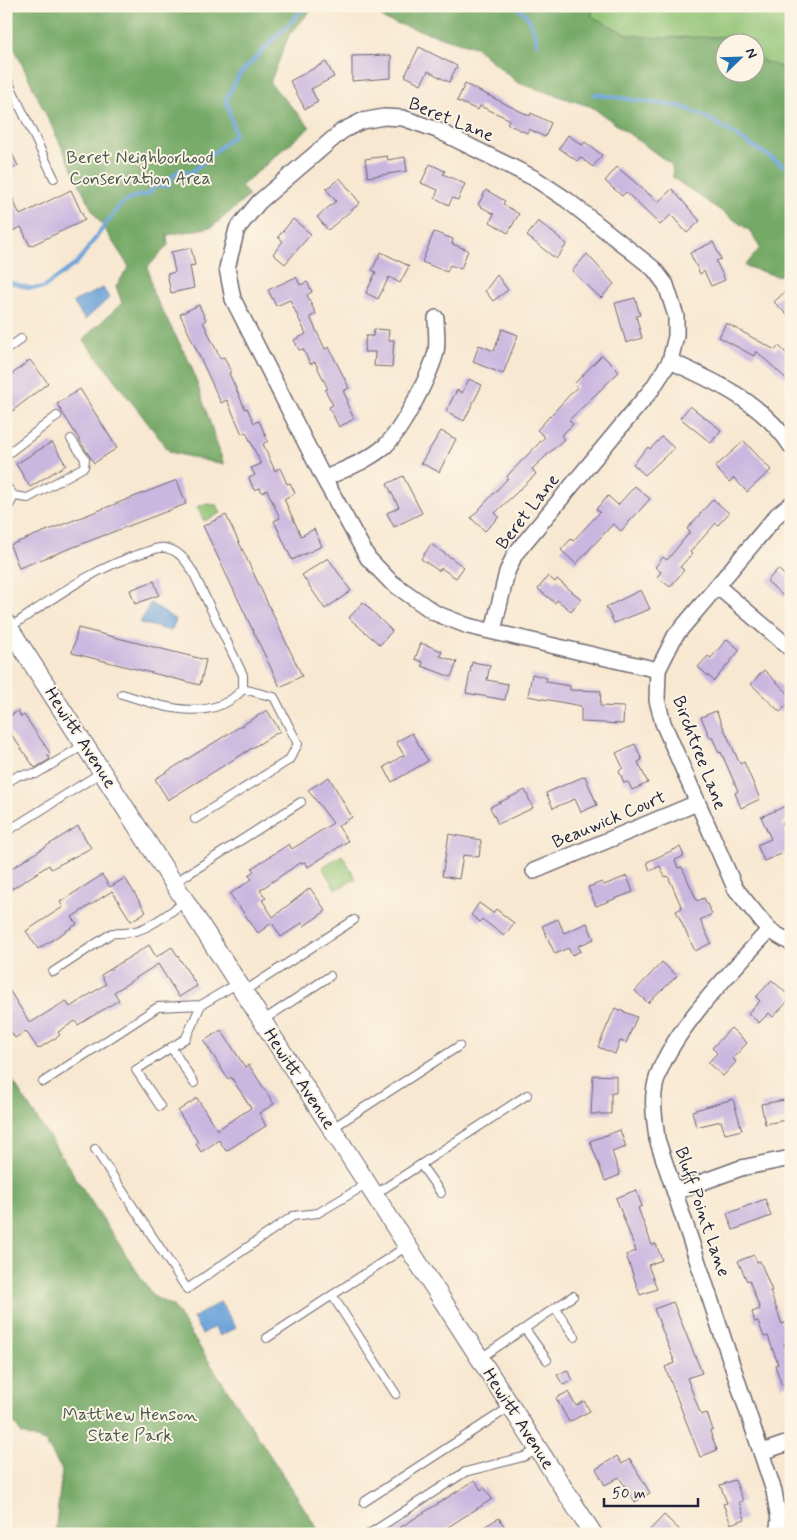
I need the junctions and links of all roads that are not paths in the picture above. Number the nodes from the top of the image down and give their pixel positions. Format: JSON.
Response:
{"nodes":[{"id":1,"x":6,"y":77,"type":"edge"},
{"id":2,"x":54,"y":178,"type":"dead end"},
{"id":3,"x":436,"y":318,"type":"dead end"},
{"id":4,"x":21,"y":339,"type":"dead end"},
{"id":5,"x":6,"y":350,"type":"edge"},
{"id":6,"x":670,"y":361,"type":"junction"},
{"id":7,"x":57,"y":416,"type":"dead end"},
{"id":8,"x":71,"y":439,"type":"dead end"},
{"id":9,"x":791,"y":446,"type":"edge"},
{"id":10,"x":6,"y":455,"type":"edge"},
{"id":11,"x":324,"y":479,"type":"junction"},
{"id":12,"x":6,"y":486,"type":"edge"},
{"id":13,"x":14,"y":496,"type":"junction"},
{"id":14,"x":791,"y":504,"type":"edge"},
{"id":15,"x":6,"y":512,"type":"edge"},
{"id":16,"x":717,"y":586,"type":"junction"},
{"id":17,"x":8,"y":625,"type":"edge"},
{"id":18,"x":494,"y":631,"type":"junction"},
{"id":19,"x":791,"y":649,"type":"edge"},
{"id":20,"x":658,"y":670,"type":"junction"},
{"id":21,"x":243,"y":688,"type":"junction"},
{"id":22,"x":122,"y":694,"type":"dead end"},
{"id":23,"x":84,"y":745,"type":"junction"},
{"id":24,"x":102,"y":772,"type":"junction"},
{"id":25,"x":6,"y":783,"type":"edge"},
{"id":26,"x":301,"y":802,"type":"dead end"},
{"id":27,"x":697,"y":803,"type":"junction"},
{"id":28,"x":195,"y":819,"type":"dead end"},
{"id":29,"x":6,"y":832,"type":"edge"},
{"id":30,"x":534,"y":871,"type":"dead end"},
{"id":31,"x":174,"y":883,"type":"junction"},
{"id":32,"x":185,"y":902,"type":"junction"},
{"id":33,"x":354,"y":920,"type":"dead end"},
{"id":34,"x":769,"y":930,"type":"junction"},
{"id":35,"x":791,"y":943,"type":"edge"},
{"id":36,"x":53,"y":972,"type":"dead end"},
{"id":37,"x":330,"y":976,"type":"dead end"},
{"id":38,"x":241,"y":988,"type":"junction"},
{"id":39,"x":201,"y":1005,"type":"junction"},
{"id":40,"x":262,"y":1020,"type":"junction"},
{"id":41,"x":459,"y":1046,"type":"dead end"},
{"id":42,"x":171,"y":1048,"type":"junction"},
{"id":43,"x":43,"y":1082,"type":"dead end"},
{"id":44,"x":194,"y":1083,"type":"dead end"},
{"id":45,"x":527,"y":1095,"type":"dead end"},
{"id":46,"x":160,"y":1106,"type":"dead end"},
{"id":47,"x":331,"y":1129,"type":"junction"},
{"id":48,"x":95,"y":1150,"type":"dead end"},
{"id":49,"x":791,"y":1158,"type":"edge"},
{"id":50,"x":421,"y":1165,"type":"junction"},
{"id":51,"x":370,"y":1189,"type":"junction"},
{"id":52,"x":676,"y":1192,"type":"junction"},
{"id":53,"x":441,"y":1193,"type":"dead end"},
{"id":54,"x":407,"y":1246,"type":"junction"},
{"id":55,"x":332,"y":1295,"type":"junction"},
{"id":56,"x":573,"y":1296,"type":"dead end"},
{"id":57,"x":555,"y":1308,"type":"junction"},
{"id":58,"x":525,"y":1328,"type":"junction"},
{"id":59,"x":575,"y":1337,"type":"dead end"},
{"id":60,"x":267,"y":1338,"type":"dead end"},
{"id":61,"x":480,"y":1359,"type":"junction"},
{"id":62,"x":547,"y":1360,"type":"dead end"},
{"id":63,"x":396,"y":1394,"type":"dead end"},
{"id":64,"x":510,"y":1407,"type":"junction"},
{"id":65,"x":791,"y":1442,"type":"edge"},
{"id":66,"x":538,"y":1450,"type":"junction"},
{"id":67,"x":762,"y":1452,"type":"junction"},
{"id":68,"x":364,"y":1502,"type":"dead end"},
{"id":69,"x":369,"y":1534,"type":"edge"},
{"id":70,"x":593,"y":1534,"type":"edge"},
{"id":71,"x":777,"y":1534,"type":"edge"}],
"edges":[{"from":1,"to":2,"type":"lane"},
{"from":3,"to":11,"type":"street"},
{"from":4,"to":5,"type":"lane"},
{"from":6,"to":9,"type":"street"},
{"from":6,"to":11,"type":"street","name":"Beret Lane"},
{"from":6,"to":18,"type":"street","name":"Beret Lane"},
{"from":7,"to":10,"type":"lane"},
{"from":8,"to":13,"type":"lane"},
{"from":11,"to":18,"type":"street","name":"Beret Lane"},
{"from":12,"to":13,"type":"lane"},
{"from":13,"to":15,"type":"lane"},
{"from":14,"to":16,"type":"street","name":"Birchtree Lane"},
{"from":16,"to":19,"type":"street"},
{"from":16,"to":20,"type":"street","name":"Birchtree Lane"},
{"from":17,"to":21,"type":"lane"},
{"from":17,"to":23,"type":"street","name":"Hewitt Avenue"},
{"from":18,"to":20,"type":"street","name":"Beret Lane"},
{"from":20,"to":27,"type":"street","name":"Birchtree Lane"},
{"from":21,"to":22,"type":"lane"},
{"from":21,"to":28,"type":"lane"},
{"from":23,"to":24,"type":"street","name":"Hewitt Avenue"},
{"from":23,"to":25,"type":"lane"},
{"from":24,"to":29,"type":"lane"},
{"from":24,"to":31,"type":"street","name":"Hewitt Avenue"},
{"from":26,"to":31,"type":"lane"},
{"from":27,"to":30,"type":"street","name":"Beauwick Court"},
{"from":27,"to":34,"type":"street","name":"Birchtree Lane"},
{"from":31,"to":32,"type":"street","name":"Hewitt Avenue"},
{"from":32,"to":36,"type":"lane"},
{"from":32,"to":38,"type":"street","name":"Hewitt Avenue"},
{"from":33,"to":38,"type":"lane"},
{"from":34,"to":35,"type":"street","name":"Birchtree Lane"},
{"from":34,"to":52,"type":"street","name":"Bluff Point Lane"},
{"from":37,"to":40,"type":"lane"},
{"from":38,"to":39,"type":"lane"},
{"from":38,"to":40,"type":"street","name":"Hewitt Avenue"},
{"from":39,"to":42,"type":"lane"},
{"from":39,"to":43,"type":"lane"},
{"from":40,"to":47,"type":"street","name":"Hewitt Avenue"},
{"from":41,"to":47,"type":"lane"},
{"from":42,"to":44,"type":"lane"},
{"from":42,"to":46,"type":"lane"},
{"from":45,"to":50,"type":"lane"},
{"from":47,"to":51,"type":"street","name":"Hewitt Avenue"},
{"from":48,"to":51,"type":"lane"},
{"from":49,"to":52,"type":"street"},
{"from":50,"to":51,"type":"lane"},
{"from":50,"to":53,"type":"lane"},
{"from":51,"to":54,"type":"street","name":"Hewitt Avenue"},
{"from":52,"to":67,"type":"street","name":"Bluff Point Lane"},
{"from":54,"to":55,"type":"lane"},
{"from":54,"to":61,"type":"street","name":"Hewitt Avenue"},
{"from":55,"to":60,"type":"lane"},
{"from":55,"to":63,"type":"lane"},
{"from":56,"to":57,"type":"lane"},
{"from":57,"to":58,"type":"lane"},
{"from":57,"to":59,"type":"lane"},
{"from":58,"to":61,"type":"lane"},
{"from":58,"to":62,"type":"lane"},
{"from":61,"to":64,"type":"street","name":"Hewitt Avenue"},
{"from":64,"to":66,"type":"street","name":"Hewitt Avenue"},
{"from":64,"to":68,"type":"lane"},
{"from":65,"to":67,"type":"street"},
{"from":66,"to":69,"type":"lane"},
{"from":66,"to":70,"type":"street","name":"Hewitt Avenue"},
{"from":67,"to":71,"type":"street","name":"Bluff Point Lane"}]}
